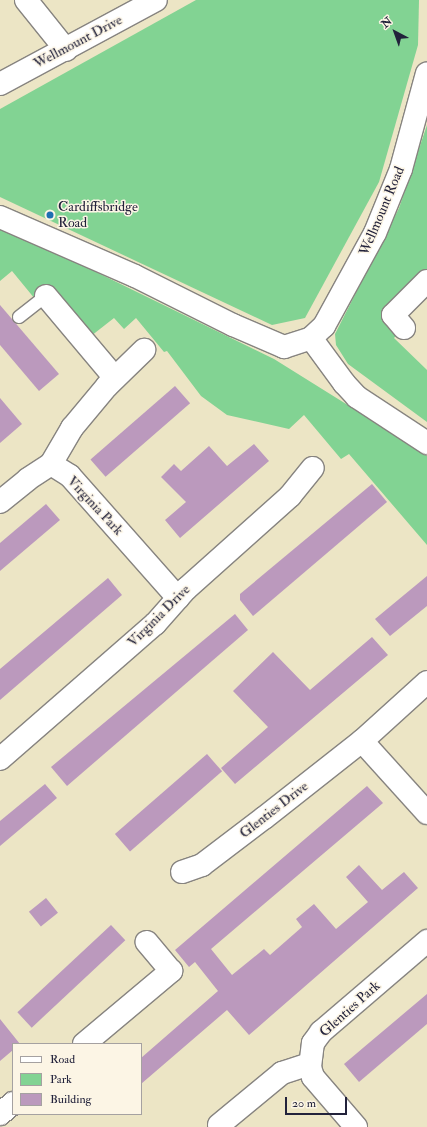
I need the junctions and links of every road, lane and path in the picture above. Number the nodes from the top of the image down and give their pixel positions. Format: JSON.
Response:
{"nodes":[{"id":1,"x":26,"y":0,"type":"edge"},
{"id":2,"x":156,"y":0,"type":"edge"},
{"id":3,"x":66,"y":50,"type":"junction"},
{"id":4,"x":427,"y":73,"type":"edge"},
{"id":5,"x":0,"y":84,"type":"edge"},
{"id":6,"x":0,"y":217,"type":"edge"},
{"id":7,"x":427,"y":281,"type":"edge"},
{"id":8,"x":46,"y":296,"type":"joint"},
{"id":9,"x":20,"y":317,"type":"dead end"},
{"id":10,"x":404,"y":328,"type":"dead end"},
{"id":11,"x":311,"y":338,"type":"junction"},
{"id":12,"x":144,"y":350,"type":"dead end"},
{"id":13,"x":115,"y":378,"type":"junction"},
{"id":14,"x":427,"y":443,"type":"edge"},
{"id":15,"x":51,"y":464,"type":"junction"},
{"id":16,"x":313,"y":468,"type":"dead end"},
{"id":17,"x":0,"y":502,"type":"edge"},
{"id":18,"x":178,"y":598,"type":"junction"},
{"id":19,"x":427,"y":682,"type":"edge"},
{"id":20,"x":362,"y":740,"type":"junction"},
{"id":21,"x":0,"y":759,"type":"edge"},
{"id":22,"x":427,"y":813,"type":"edge"},
{"id":23,"x":182,"y":872,"type":"dead end"},
{"id":24,"x":427,"y":941,"type":"edge"},
{"id":25,"x":146,"y":942,"type":"dead end"},
{"id":26,"x":85,"y":1043,"type":"edge"},
{"id":27,"x":310,"y":1064,"type":"junction"},
{"id":28,"x":12,"y":1104,"type":"edge"},
{"id":29,"x":0,"y":1114,"type":"edge"},
{"id":30,"x":219,"y":1125,"type":"dead end"},
{"id":31,"x":356,"y":1127,"type":"edge"}],
"edges":[{"from":1,"to":3,"type":"street"},
{"from":2,"to":3,"type":"street","name":"Wellmount Drive"},
{"from":3,"to":5,"type":"street","name":"Wellmount Drive"},
{"from":4,"to":11,"type":"street","name":"Wellmount Road"},
{"from":6,"to":11,"type":"street"},
{"from":7,"to":10,"type":"street"},
{"from":8,"to":9,"type":"lane"},
{"from":8,"to":13,"type":"street"},
{"from":11,"to":14,"type":"street"},
{"from":12,"to":13,"type":"street"},
{"from":13,"to":15,"type":"street"},
{"from":15,"to":17,"type":"street"},
{"from":15,"to":18,"type":"street","name":"Virginia Park"},
{"from":16,"to":18,"type":"street","name":"Virginia Drive"},
{"from":18,"to":21,"type":"street","name":"Virginia Drive"},
{"from":19,"to":20,"type":"street","name":"Glenties Drive"},
{"from":20,"to":22,"type":"street"},
{"from":20,"to":23,"type":"street","name":"Glenties Drive"},
{"from":24,"to":27,"type":"street","name":"Glenties Park"},
{"from":25,"to":26,"type":"street"},
{"from":27,"to":30,"type":"street"},
{"from":27,"to":31,"type":"street"},
{"from":28,"to":29,"type":"street"}]}
